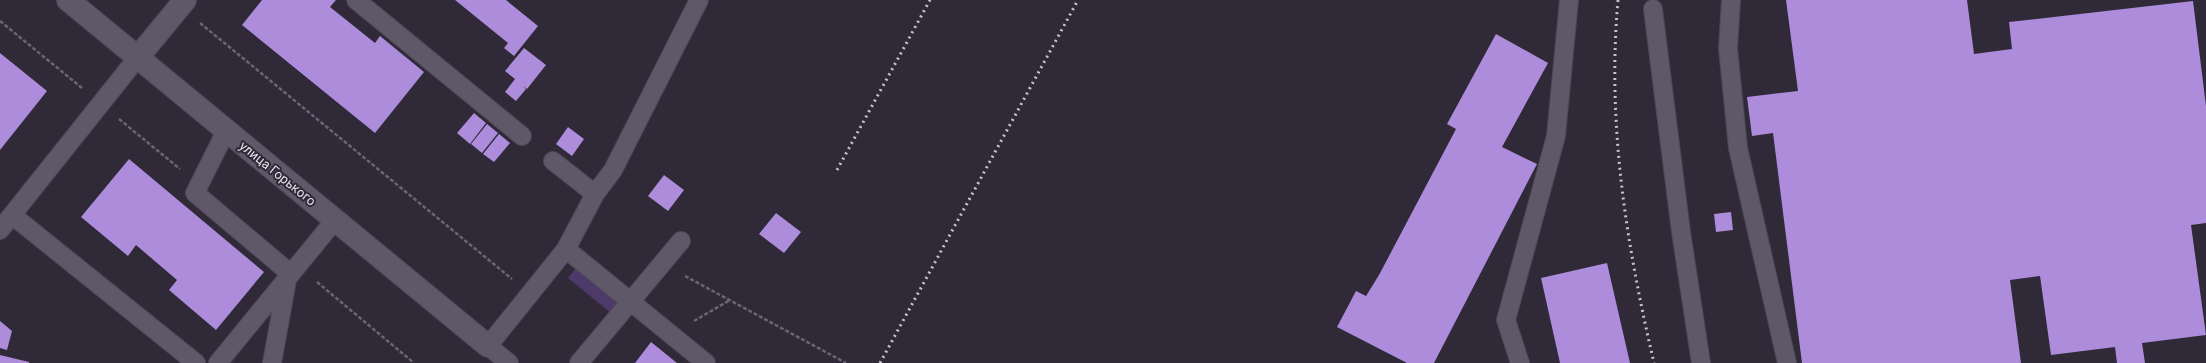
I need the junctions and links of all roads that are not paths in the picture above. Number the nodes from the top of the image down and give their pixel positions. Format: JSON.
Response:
{"nodes":[{"id":1,"x":68,"y":0,"type":"edge"},
{"id":2,"x":356,"y":0,"type":"edge"},
{"id":3,"x":699,"y":0,"type":"edge"},
{"id":4,"x":1569,"y":0,"type":"edge"},
{"id":5,"x":1731,"y":0,"type":"edge"},
{"id":6,"x":182,"y":3,"type":"edge"},
{"id":7,"x":1653,"y":9,"type":"dead end"},
{"id":8,"x":138,"y":58,"type":"junction"},
{"id":9,"x":226,"y":131,"type":"junction"},
{"id":10,"x":522,"y":136,"type":"dead end"},
{"id":11,"x":553,"y":161,"type":"dead end"},
{"id":12,"x":595,"y":194,"type":"junction"},
{"id":13,"x":12,"y":215,"type":"junction"},
{"id":14,"x":335,"y":220,"type":"junction"},
{"id":15,"x":0,"y":230,"type":"edge"},
{"id":16,"x":681,"y":240,"type":"dead end"},
{"id":17,"x":566,"y":249,"type":"junction"},
{"id":18,"x":292,"y":273,"type":"junction"},
{"id":19,"x":630,"y":302,"type":"junction"},
{"id":20,"x":488,"y":346,"type":"junction"},
{"id":21,"x":196,"y":363,"type":"edge"},
{"id":22,"x":218,"y":363,"type":"edge"},
{"id":23,"x":272,"y":363,"type":"edge"},
{"id":24,"x":509,"y":363,"type":"edge"},
{"id":25,"x":579,"y":363,"type":"edge"},
{"id":26,"x":706,"y":363,"type":"edge"},
{"id":27,"x":1520,"y":363,"type":"edge"},
{"id":28,"x":1701,"y":363,"type":"edge"},
{"id":29,"x":1787,"y":363,"type":"edge"}],
"edges":[{"from":1,"to":8,"type":"street","name":"улица Горького"},
{"from":2,"to":10,"type":"lane"},
{"from":3,"to":12,"type":"lane"},
{"from":4,"to":27,"type":"lane"},
{"from":5,"to":29,"type":"lane"},
{"from":6,"to":8,"type":"street"},
{"from":7,"to":28,"type":"lane"},
{"from":8,"to":9,"type":"street","name":"улица Горького"},
{"from":8,"to":13,"type":"lane"},
{"from":9,"to":14,"type":"street","name":"улица Горького"},
{"from":9,"to":18,"type":"lane"},
{"from":11,"to":12,"type":"lane"},
{"from":12,"to":17,"type":"lane"},
{"from":13,"to":15,"type":"lane"},
{"from":13,"to":21,"type":"lane"},
{"from":14,"to":18,"type":"lane"},
{"from":14,"to":20,"type":"street","name":"улица Горького"},
{"from":16,"to":19,"type":"lane"},
{"from":17,"to":19,"type":"lane"},
{"from":17,"to":20,"type":"lane"},
{"from":18,"to":22,"type":"lane"},
{"from":18,"to":23,"type":"lane"},
{"from":19,"to":25,"type":"lane"},
{"from":19,"to":26,"type":"lane"},
{"from":20,"to":24,"type":"lane"}]}
